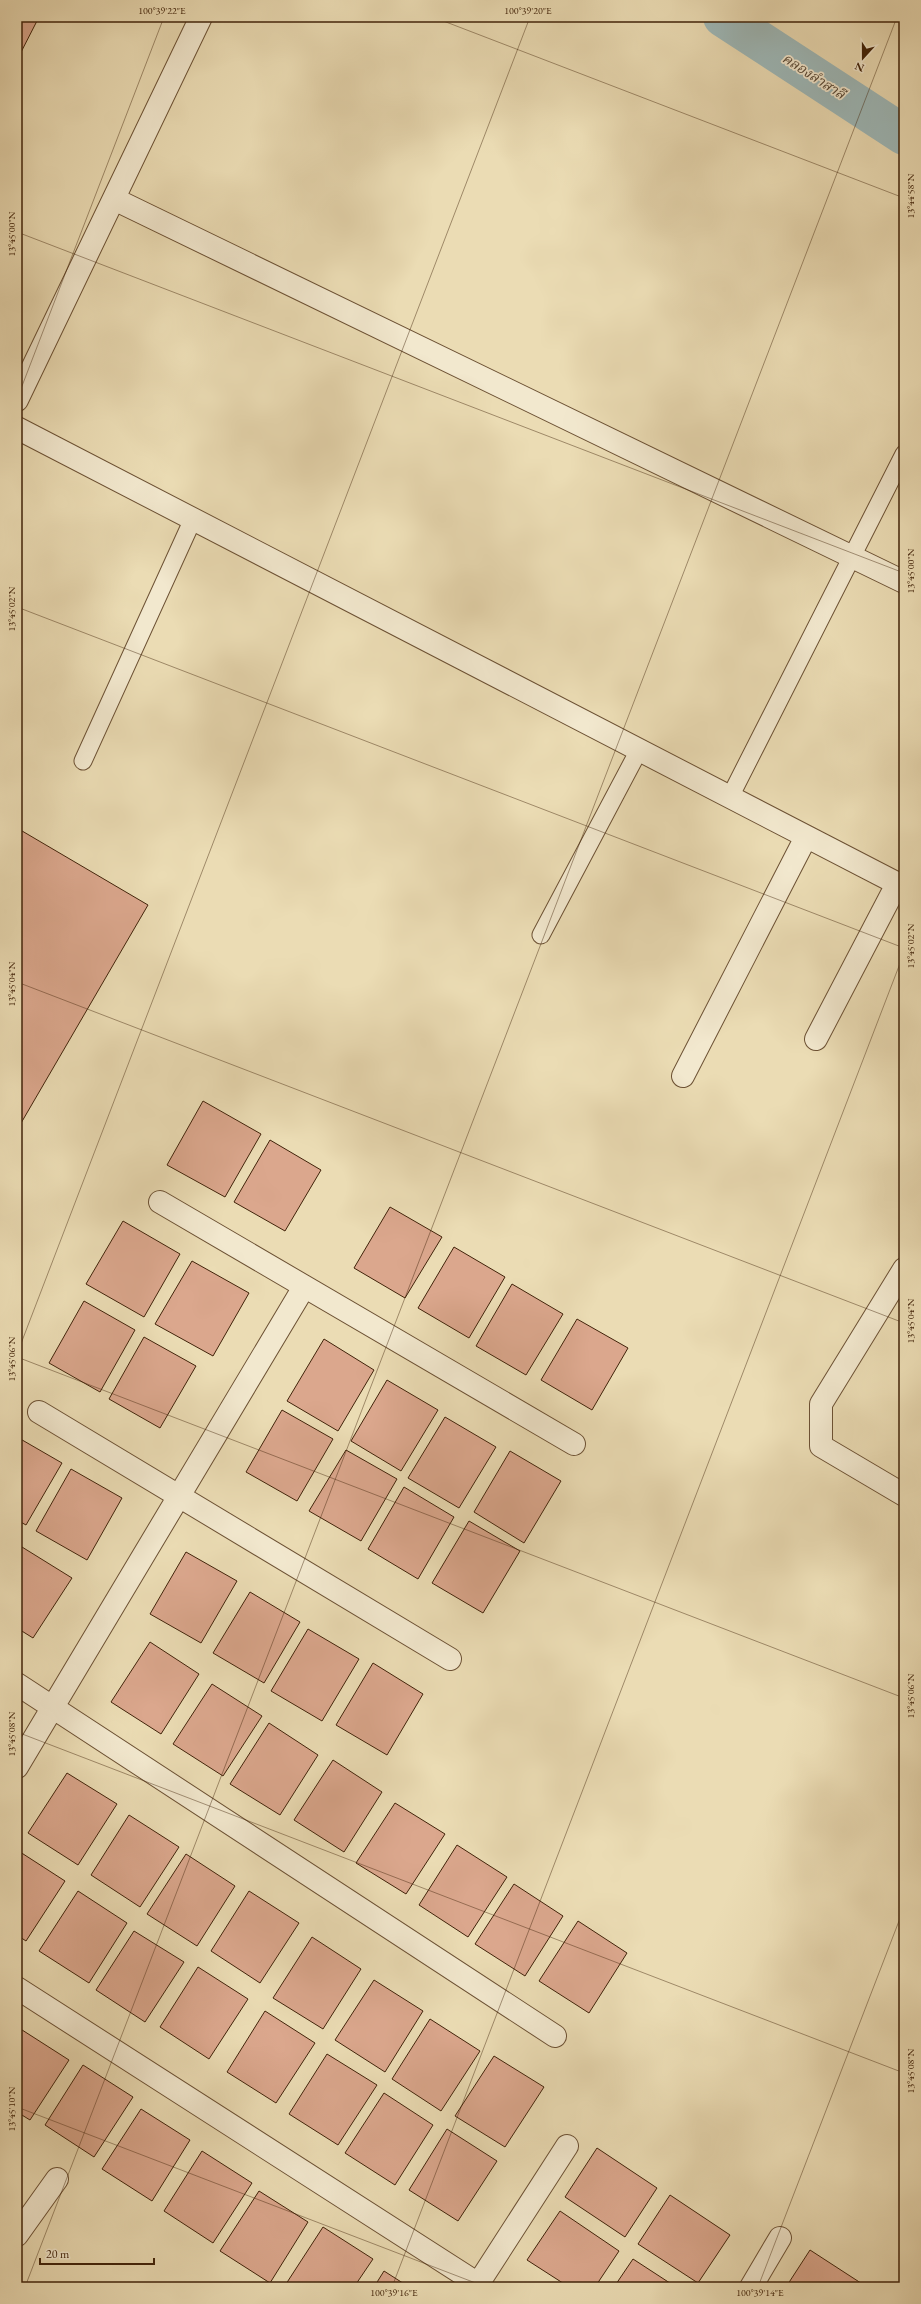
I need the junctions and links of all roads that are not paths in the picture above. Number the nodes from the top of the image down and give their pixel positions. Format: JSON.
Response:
{"nodes":[{"id":1,"x":200,"y":17,"type":"edge"},
{"id":2,"x":114,"y":199,"type":"junction"},
{"id":3,"x":17,"y":400,"type":"edge"},
{"id":4,"x":17,"y":428,"type":"edge"},
{"id":5,"x":904,"y":454,"type":"edge"},
{"id":6,"x":193,"y":519,"type":"junction"},
{"id":7,"x":852,"y":556,"type":"junction"},
{"id":8,"x":904,"y":582,"type":"edge"},
{"id":9,"x":639,"y":750,"type":"junction"},
{"id":10,"x":83,"y":761,"type":"dead end"},
{"id":11,"x":730,"y":797,"type":"junction"},
{"id":12,"x":806,"y":837,"type":"junction"},
{"id":13,"x":900,"y":885,"type":"edge"},
{"id":14,"x":540,"y":935,"type":"dead end"},
{"id":15,"x":816,"y":1039,"type":"dead end"},
{"id":16,"x":683,"y":1076,"type":"dead end"},
{"id":17,"x":160,"y":1202,"type":"dead end"},
{"id":18,"x":904,"y":1269,"type":"edge"},
{"id":19,"x":304,"y":1287,"type":"junction"},
{"id":20,"x":39,"y":1412,"type":"dead end"},
{"id":21,"x":574,"y":1444,"type":"dead end"},
{"id":22,"x":904,"y":1495,"type":"edge"},
{"id":23,"x":179,"y":1496,"type":"junction"},
{"id":24,"x":450,"y":1659,"type":"dead end"},
{"id":25,"x":17,"y":1684,"type":"edge"},
{"id":26,"x":52,"y":1708,"type":"junction"},
{"id":27,"x":17,"y":1767,"type":"edge"},
{"id":28,"x":17,"y":1988,"type":"edge"},
{"id":29,"x":555,"y":2036,"type":"dead end"},
{"id":30,"x":567,"y":2146,"type":"dead end"},
{"id":31,"x":57,"y":2179,"type":"dead end"},
{"id":32,"x":17,"y":2235,"type":"edge"},
{"id":33,"x":780,"y":2238,"type":"dead end"},
{"id":34,"x":480,"y":2286,"type":"edge"},
{"id":35,"x":751,"y":2287,"type":"edge"}],
"edges":[{"from":1,"to":2,"type":"street"},
{"from":2,"to":3,"type":"street"},
{"from":2,"to":7,"type":"street"},
{"from":4,"to":6,"type":"street"},
{"from":5,"to":7,"type":"lane"},
{"from":6,"to":9,"type":"street"},
{"from":6,"to":10,"type":"lane"},
{"from":7,"to":8,"type":"street"},
{"from":7,"to":11,"type":"lane"},
{"from":9,"to":11,"type":"street"},
{"from":9,"to":14,"type":"lane"},
{"from":11,"to":12,"type":"street"},
{"from":12,"to":13,"type":"street"},
{"from":12,"to":16,"type":"street"},
{"from":13,"to":15,"type":"street"},
{"from":17,"to":19,"type":"street"},
{"from":18,"to":22,"type":"street"},
{"from":19,"to":21,"type":"street"},
{"from":19,"to":23,"type":"street"},
{"from":20,"to":23,"type":"street"},
{"from":23,"to":24,"type":"street"},
{"from":23,"to":26,"type":"street"},
{"from":25,"to":26,"type":"street"},
{"from":26,"to":27,"type":"street"},
{"from":26,"to":29,"type":"street"},
{"from":28,"to":34,"type":"street"},
{"from":30,"to":34,"type":"street"},
{"from":31,"to":32,"type":"street"},
{"from":33,"to":35,"type":"street"}]}
